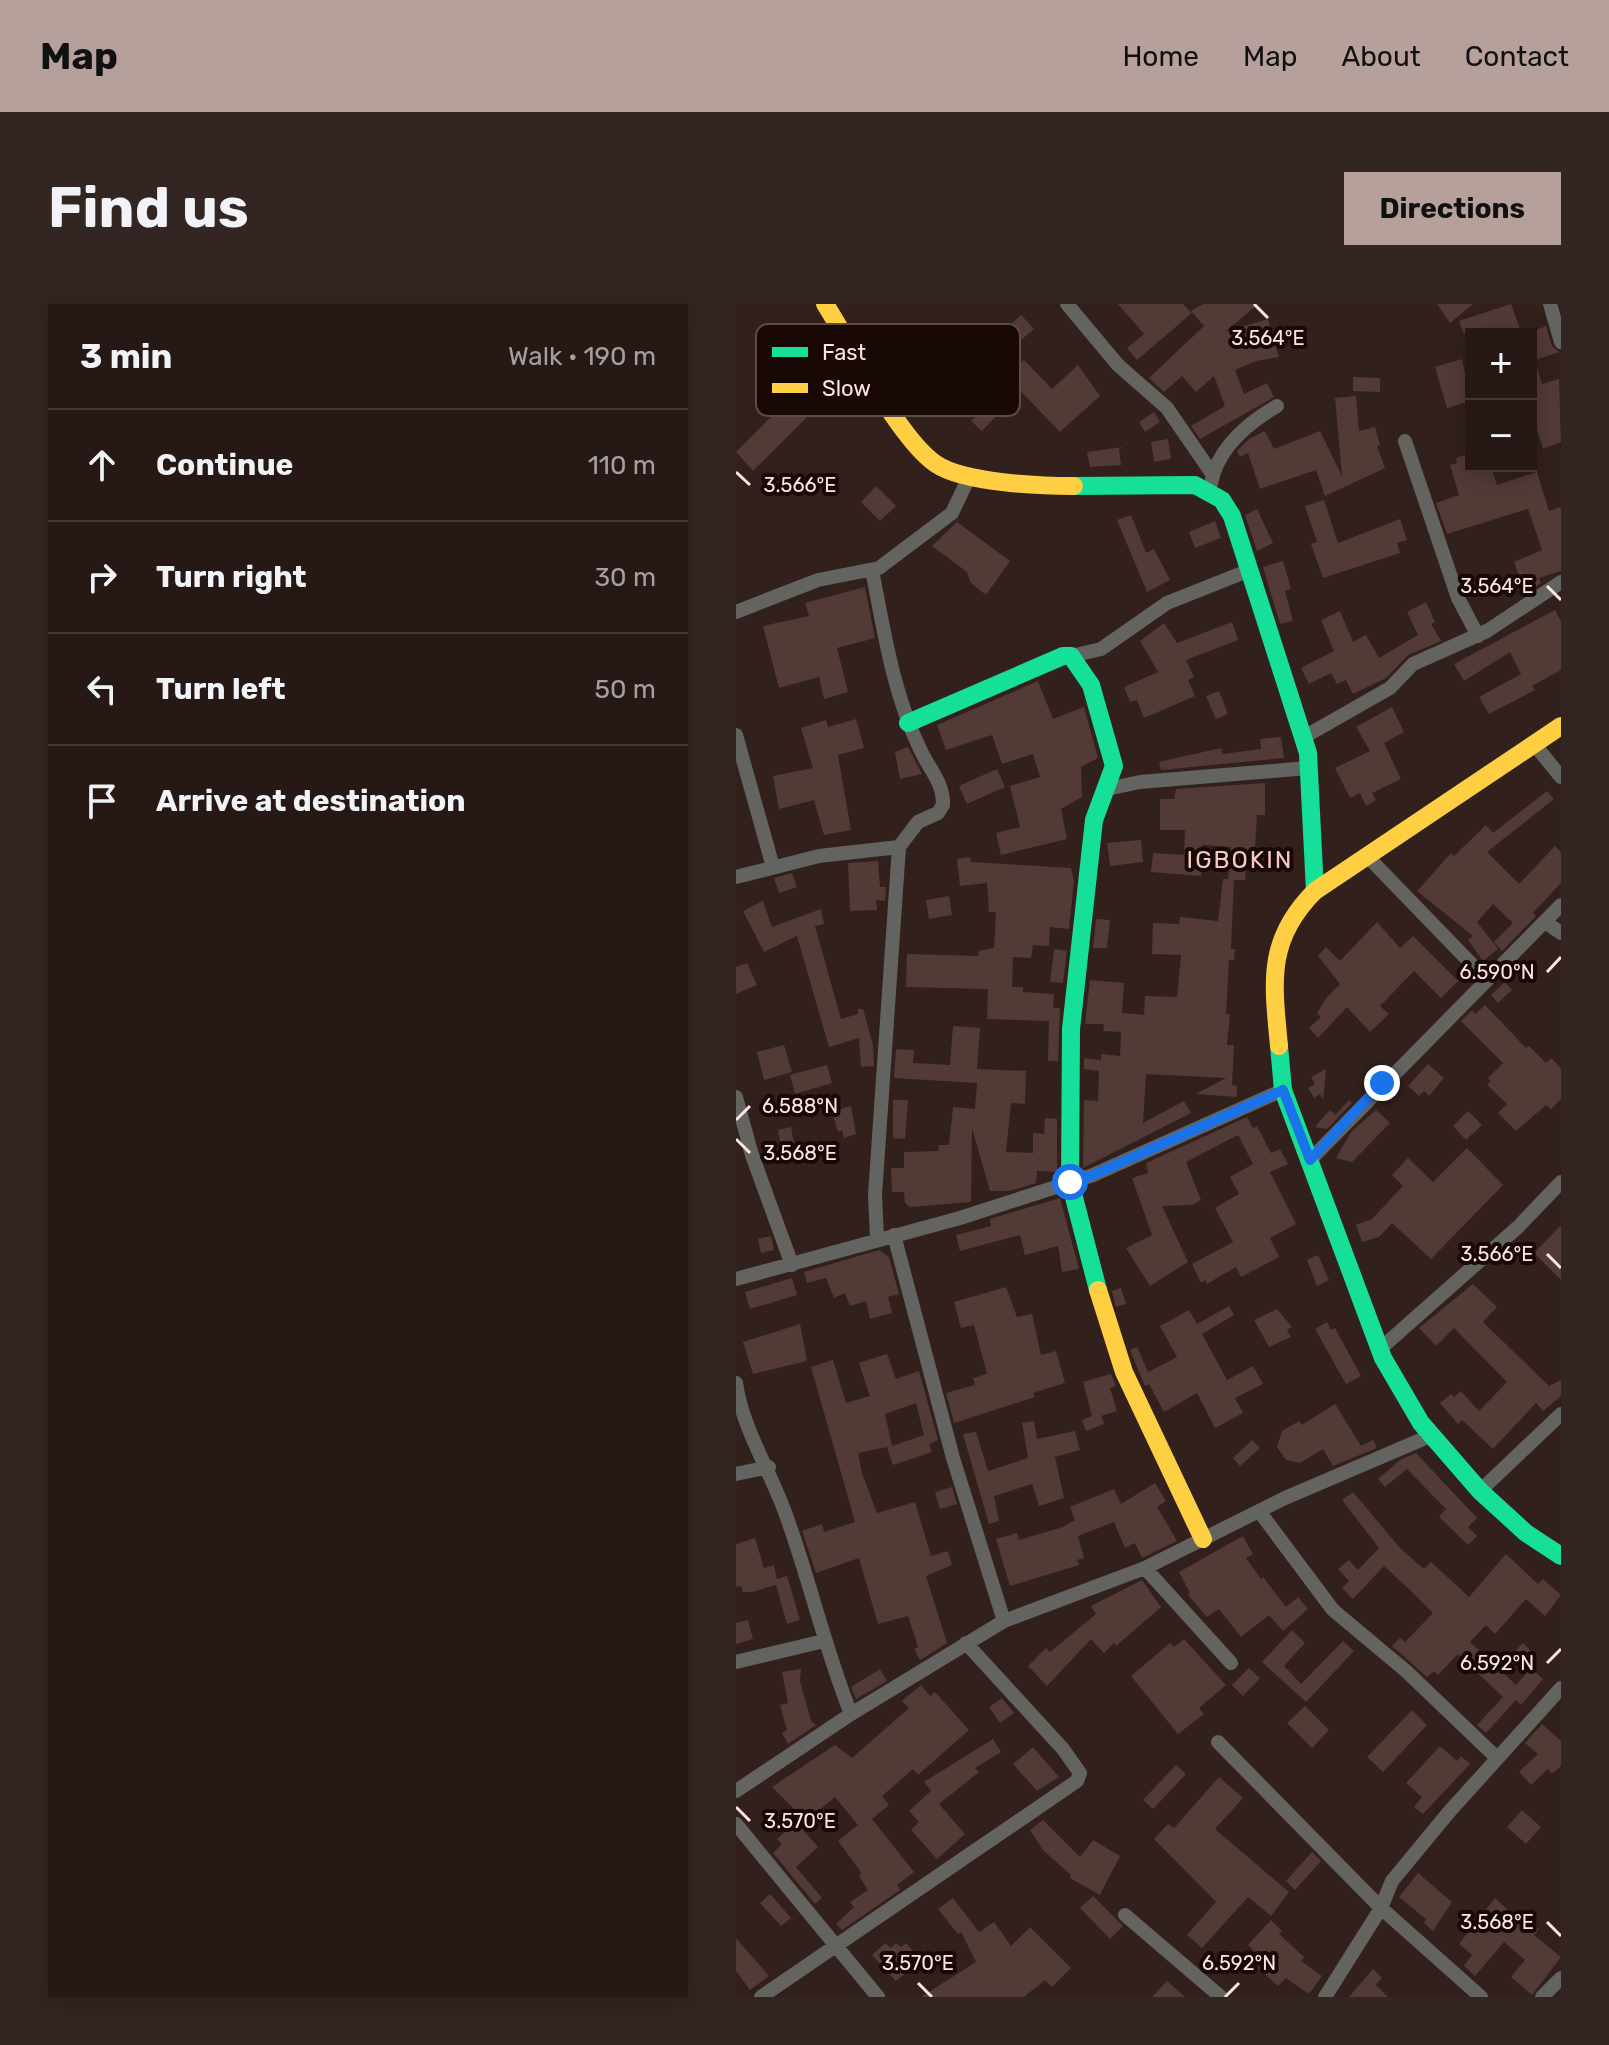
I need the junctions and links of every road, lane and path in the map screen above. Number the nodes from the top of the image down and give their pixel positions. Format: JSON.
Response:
{"nodes":[{"id":1,"x":825,"y":304,"type":"edge"},
{"id":2,"x":1067,"y":304,"type":"edge"},
{"id":3,"x":1550,"y":304,"type":"edge"},
{"id":4,"x":838,"y":324,"type":"edge"},
{"id":5,"x":1561,"y":342,"type":"edge"},
{"id":6,"x":1277,"y":406,"type":"dead end"},
{"id":7,"x":896,"y":416,"type":"edge"},
{"id":8,"x":1405,"y":441,"type":"dead end"},
{"id":9,"x":970,"y":475,"type":"junction"},
{"id":10,"x":1211,"y":484,"type":"junction"},
{"id":11,"x":872,"y":570,"type":"junction"},
{"id":12,"x":1250,"y":570,"type":"junction"},
{"id":13,"x":1561,"y":582,"type":"edge"},
{"id":14,"x":736,"y":612,"type":"edge"},
{"id":15,"x":1478,"y":636,"type":"junction"},
{"id":16,"x":1101,"y":649,"type":"junction"},
{"id":17,"x":1071,"y":656,"type":"junction"},
{"id":18,"x":1088,"y":679,"type":"junction"},
{"id":19,"x":908,"y":723,"type":"junction"},
{"id":20,"x":1561,"y":726,"type":"edge"},
{"id":21,"x":736,"y":735,"type":"edge"},
{"id":22,"x":1304,"y":737,"type":"junction"},
{"id":23,"x":1534,"y":744,"type":"junction"},
{"id":24,"x":1308,"y":768,"type":"junction"},
{"id":25,"x":1561,"y":777,"type":"edge"},
{"id":26,"x":1107,"y":789,"type":"junction"},
{"id":27,"x":899,"y":847,"type":"junction"},
{"id":28,"x":1366,"y":855,"type":"junction"},
{"id":29,"x":773,"y":867,"type":"junction"},
{"id":30,"x":736,"y":877,"type":"edge"},
{"id":31,"x":1315,"y":891,"type":"junction"},
{"id":32,"x":1561,"y":905,"type":"edge"},
{"id":33,"x":1545,"y":922,"type":"junction"},
{"id":34,"x":1561,"y":933,"type":"edge"},
{"id":35,"x":1487,"y":980,"type":"junction"},
{"id":36,"x":1283,"y":1090,"type":"junction"},
{"id":37,"x":736,"y":1097,"type":"edge"},
{"id":38,"x":1310,"y":1160,"type":"junction"},
{"id":39,"x":1070,"y":1182,"type":"junction"},
{"id":40,"x":1561,"y":1182,"type":"edge"},
{"id":41,"x":894,"y":1235,"type":"junction"},
{"id":42,"x":877,"y":1239,"type":"junction"},
{"id":43,"x":792,"y":1265,"type":"junction"},
{"id":44,"x":736,"y":1279,"type":"edge"},
{"id":45,"x":1380,"y":1349,"type":"junction"},
{"id":46,"x":736,"y":1383,"type":"edge"},
{"id":47,"x":1561,"y":1414,"type":"edge"},
{"id":48,"x":1430,"y":1436,"type":"junction"},
{"id":49,"x":769,"y":1467,"type":"junction"},
{"id":50,"x":736,"y":1474,"type":"edge"},
{"id":51,"x":1480,"y":1491,"type":"junction"},
{"id":52,"x":1259,"y":1511,"type":"junction"},
{"id":53,"x":1203,"y":1539,"type":"junction"},
{"id":54,"x":1561,"y":1556,"type":"edge"},
{"id":55,"x":1145,"y":1568,"type":"junction"},
{"id":56,"x":1004,"y":1621,"type":"junction"},
{"id":57,"x":824,"y":1641,"type":"junction"},
{"id":58,"x":966,"y":1643,"type":"junction"},
{"id":59,"x":736,"y":1662,"type":"edge"},
{"id":60,"x":1231,"y":1663,"type":"dead end"},
{"id":61,"x":1561,"y":1688,"type":"edge"},
{"id":62,"x":851,"y":1714,"type":"junction"},
{"id":63,"x":1218,"y":1742,"type":"dead end"},
{"id":64,"x":1497,"y":1758,"type":"junction"},
{"id":65,"x":736,"y":1791,"type":"edge"},
{"id":66,"x":736,"y":1824,"type":"edge"},
{"id":67,"x":1381,"y":1908,"type":"junction"},
{"id":68,"x":1125,"y":1915,"type":"dead end"},
{"id":69,"x":834,"y":1945,"type":"junction"},
{"id":70,"x":1561,"y":1978,"type":"edge"},
{"id":71,"x":761,"y":1997,"type":"edge"},
{"id":72,"x":878,"y":1997,"type":"edge"},
{"id":73,"x":1221,"y":1997,"type":"edge"},
{"id":74,"x":1325,"y":1997,"type":"edge"},
{"id":75,"x":1481,"y":1997,"type":"edge"},
{"id":76,"x":1542,"y":1997,"type":"edge"}],
"edges":[{"from":1,"to":4,"type":"street"},
{"from":2,"to":10,"type":"street"},
{"from":3,"to":5,"type":"street"},
{"from":6,"to":10,"type":"street"},
{"from":7,"to":9,"type":"street"},
{"from":8,"to":15,"type":"street"},
{"from":9,"to":10,"type":"street"},
{"from":9,"to":11,"type":"street"},
{"from":10,"to":12,"type":"street"},
{"from":11,"to":14,"type":"street"},
{"from":11,"to":19,"type":"street"},
{"from":12,"to":16,"type":"street"},
{"from":12,"to":22,"type":"street"},
{"from":13,"to":15,"type":"street"},
{"from":15,"to":22,"type":"street"},
{"from":16,"to":17,"type":"street"},
{"from":16,"to":18,"type":"street"},
{"from":17,"to":18,"type":"street"},
{"from":17,"to":19,"type":"street"},
{"from":18,"to":26,"type":"street"},
{"from":19,"to":27,"type":"street"},
{"from":20,"to":23,"type":"street"},
{"from":21,"to":29,"type":"street"},
{"from":22,"to":24,"type":"street"},
{"from":23,"to":25,"type":"street"},
{"from":23,"to":28,"type":"street"},
{"from":24,"to":26,"type":"street"},
{"from":24,"to":31,"type":"street"},
{"from":26,"to":39,"type":"street"},
{"from":27,"to":29,"type":"street"},
{"from":27,"to":42,"type":"street"},
{"from":28,"to":31,"type":"street"},
{"from":28,"to":35,"type":"street"},
{"from":29,"to":30,"type":"street"},
{"from":31,"to":36,"type":"street"},
{"from":32,"to":33,"type":"street"},
{"from":33,"to":34,"type":"street"},
{"from":33,"to":35,"type":"street"},
{"from":35,"to":38,"type":"street"},
{"from":36,"to":38,"type":"street"},
{"from":36,"to":39,"type":"street"},
{"from":37,"to":43,"type":"street"},
{"from":38,"to":45,"type":"street"},
{"from":39,"to":41,"type":"street"},
{"from":39,"to":53,"type":"street"},
{"from":40,"to":45,"type":"street"},
{"from":41,"to":42,"type":"street"},
{"from":41,"to":56,"type":"street"},
{"from":42,"to":43,"type":"street"},
{"from":43,"to":44,"type":"street"},
{"from":45,"to":48,"type":"street"},
{"from":46,"to":49,"type":"street"},
{"from":47,"to":51,"type":"street"},
{"from":48,"to":51,"type":"street"},
{"from":48,"to":52,"type":"street"},
{"from":49,"to":50,"type":"street"},
{"from":49,"to":57,"type":"street"},
{"from":51,"to":54,"type":"street"},
{"from":52,"to":53,"type":"street"},
{"from":52,"to":64,"type":"street"},
{"from":53,"to":55,"type":"street"},
{"from":55,"to":56,"type":"street"},
{"from":55,"to":60,"type":"street"},
{"from":56,"to":58,"type":"street"},
{"from":57,"to":59,"type":"street"},
{"from":57,"to":62,"type":"street"},
{"from":58,"to":62,"type":"street"},
{"from":58,"to":69,"type":"street"},
{"from":61,"to":64,"type":"street"},
{"from":62,"to":65,"type":"street"},
{"from":63,"to":67,"type":"street"},
{"from":64,"to":67,"type":"street"},
{"from":66,"to":69,"type":"street"},
{"from":67,"to":74,"type":"street"},
{"from":67,"to":75,"type":"street"},
{"from":68,"to":73,"type":"street"},
{"from":69,"to":71,"type":"street"},
{"from":69,"to":72,"type":"street"},
{"from":70,"to":76,"type":"street"}]}
